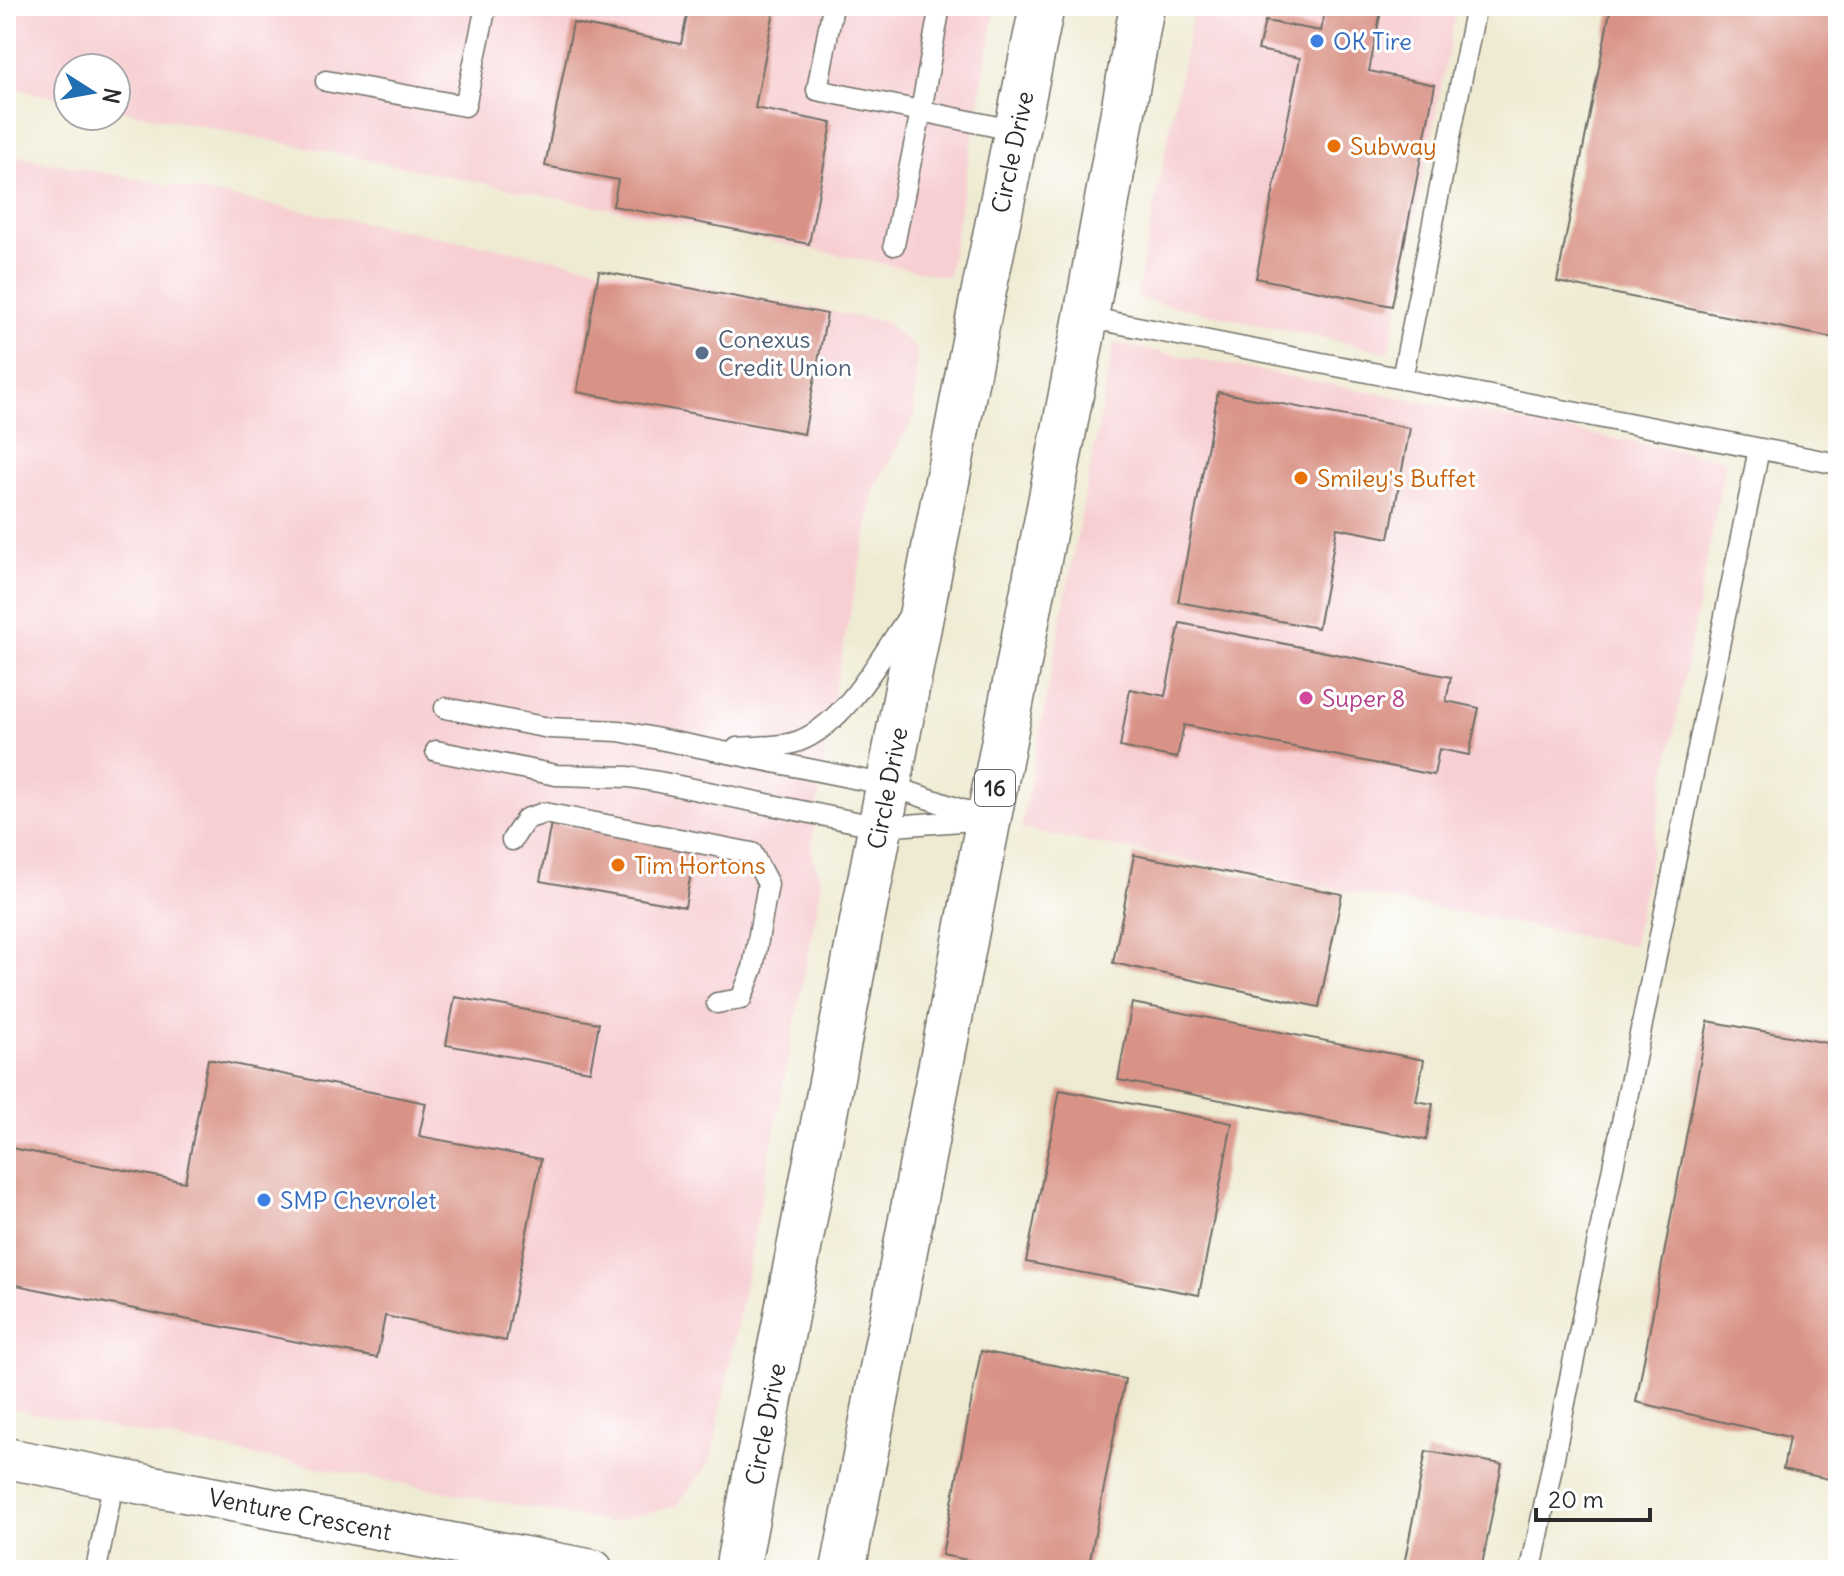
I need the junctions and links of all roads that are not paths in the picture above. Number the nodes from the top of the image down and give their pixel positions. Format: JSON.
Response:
{"nodes":[{"id":1,"x":486,"y":6,"type":"edge"},
{"id":2,"x":833,"y":6,"type":"edge"},
{"id":3,"x":940,"y":6,"type":"edge"},
{"id":4,"x":1042,"y":6,"type":"edge"},
{"id":5,"x":1142,"y":6,"type":"edge"},
{"id":6,"x":1476,"y":6,"type":"edge"},
{"id":7,"x":326,"y":81,"type":"dead end"},
{"id":8,"x":921,"y":111,"type":"junction"},
{"id":9,"x":1017,"y":131,"type":"junction"},
{"id":10,"x":894,"y":245,"type":"dead end"},
{"id":11,"x":1086,"y":317,"type":"junction"},
{"id":12,"x":1402,"y":379,"type":"junction"},
{"id":13,"x":1759,"y":449,"type":"junction"},
{"id":14,"x":1838,"y":464,"type":"edge"},
{"id":15,"x":925,"y":594,"type":"junction"},
{"id":16,"x":445,"y":708,"type":"dead end"},
{"id":17,"x":436,"y":751,"type":"dead end"},
{"id":18,"x":717,"y":751,"type":"junction"},
{"id":19,"x":888,"y":785,"type":"junction"},
{"id":20,"x":989,"y":819,"type":"junction"},
{"id":21,"x":880,"y":827,"type":"junction"},
{"id":22,"x":512,"y":840,"type":"dead end"},
{"id":23,"x":717,"y":1003,"type":"dead end"},
{"id":24,"x":6,"y":1458,"type":"edge"},
{"id":25,"x":114,"y":1479,"type":"junction"},
{"id":26,"x":96,"y":1570,"type":"edge"},
{"id":27,"x":593,"y":1570,"type":"edge"},
{"id":28,"x":737,"y":1570,"type":"edge"},
{"id":29,"x":843,"y":1570,"type":"edge"},
{"id":30,"x":1531,"y":1570,"type":"edge"}],
"edges":[{"from":1,"to":7,"type":"lane"},
{"from":2,"to":8,"type":"lane"},
{"from":3,"to":8,"type":"lane"},
{"from":4,"to":9,"type":"highway","name":"Circle Drive"},
{"from":5,"to":11,"type":"highway","number":"16"},
{"from":6,"to":12,"type":"lane"},
{"from":8,"to":9,"type":"lane"},
{"from":8,"to":10,"type":"lane"},
{"from":9,"to":15,"type":"highway","name":"Circle Drive"},
{"from":11,"to":12,"type":"lane"},
{"from":11,"to":20,"type":"highway","number":"16"},
{"from":12,"to":13,"type":"lane"},
{"from":13,"to":14,"type":"lane"},
{"from":13,"to":30,"type":"lane"},
{"from":15,"to":18,"type":"lane"},
{"from":15,"to":19,"type":"highway","name":"Circle Drive"},
{"from":16,"to":18,"type":"lane"},
{"from":17,"to":21,"type":"lane"},
{"from":18,"to":19,"type":"lane"},
{"from":19,"to":20,"type":"lane"},
{"from":19,"to":21,"type":"highway","name":"Circle Drive"},
{"from":20,"to":21,"type":"lane"},
{"from":20,"to":29,"type":"highway","number":"16"},
{"from":21,"to":28,"type":"highway","name":"Circle Drive"},
{"from":22,"to":23,"type":"lane"},
{"from":24,"to":25,"type":"street","name":"Venture Crescent"},
{"from":25,"to":26,"type":"lane"},
{"from":25,"to":27,"type":"street","name":"Venture Crescent"}]}
